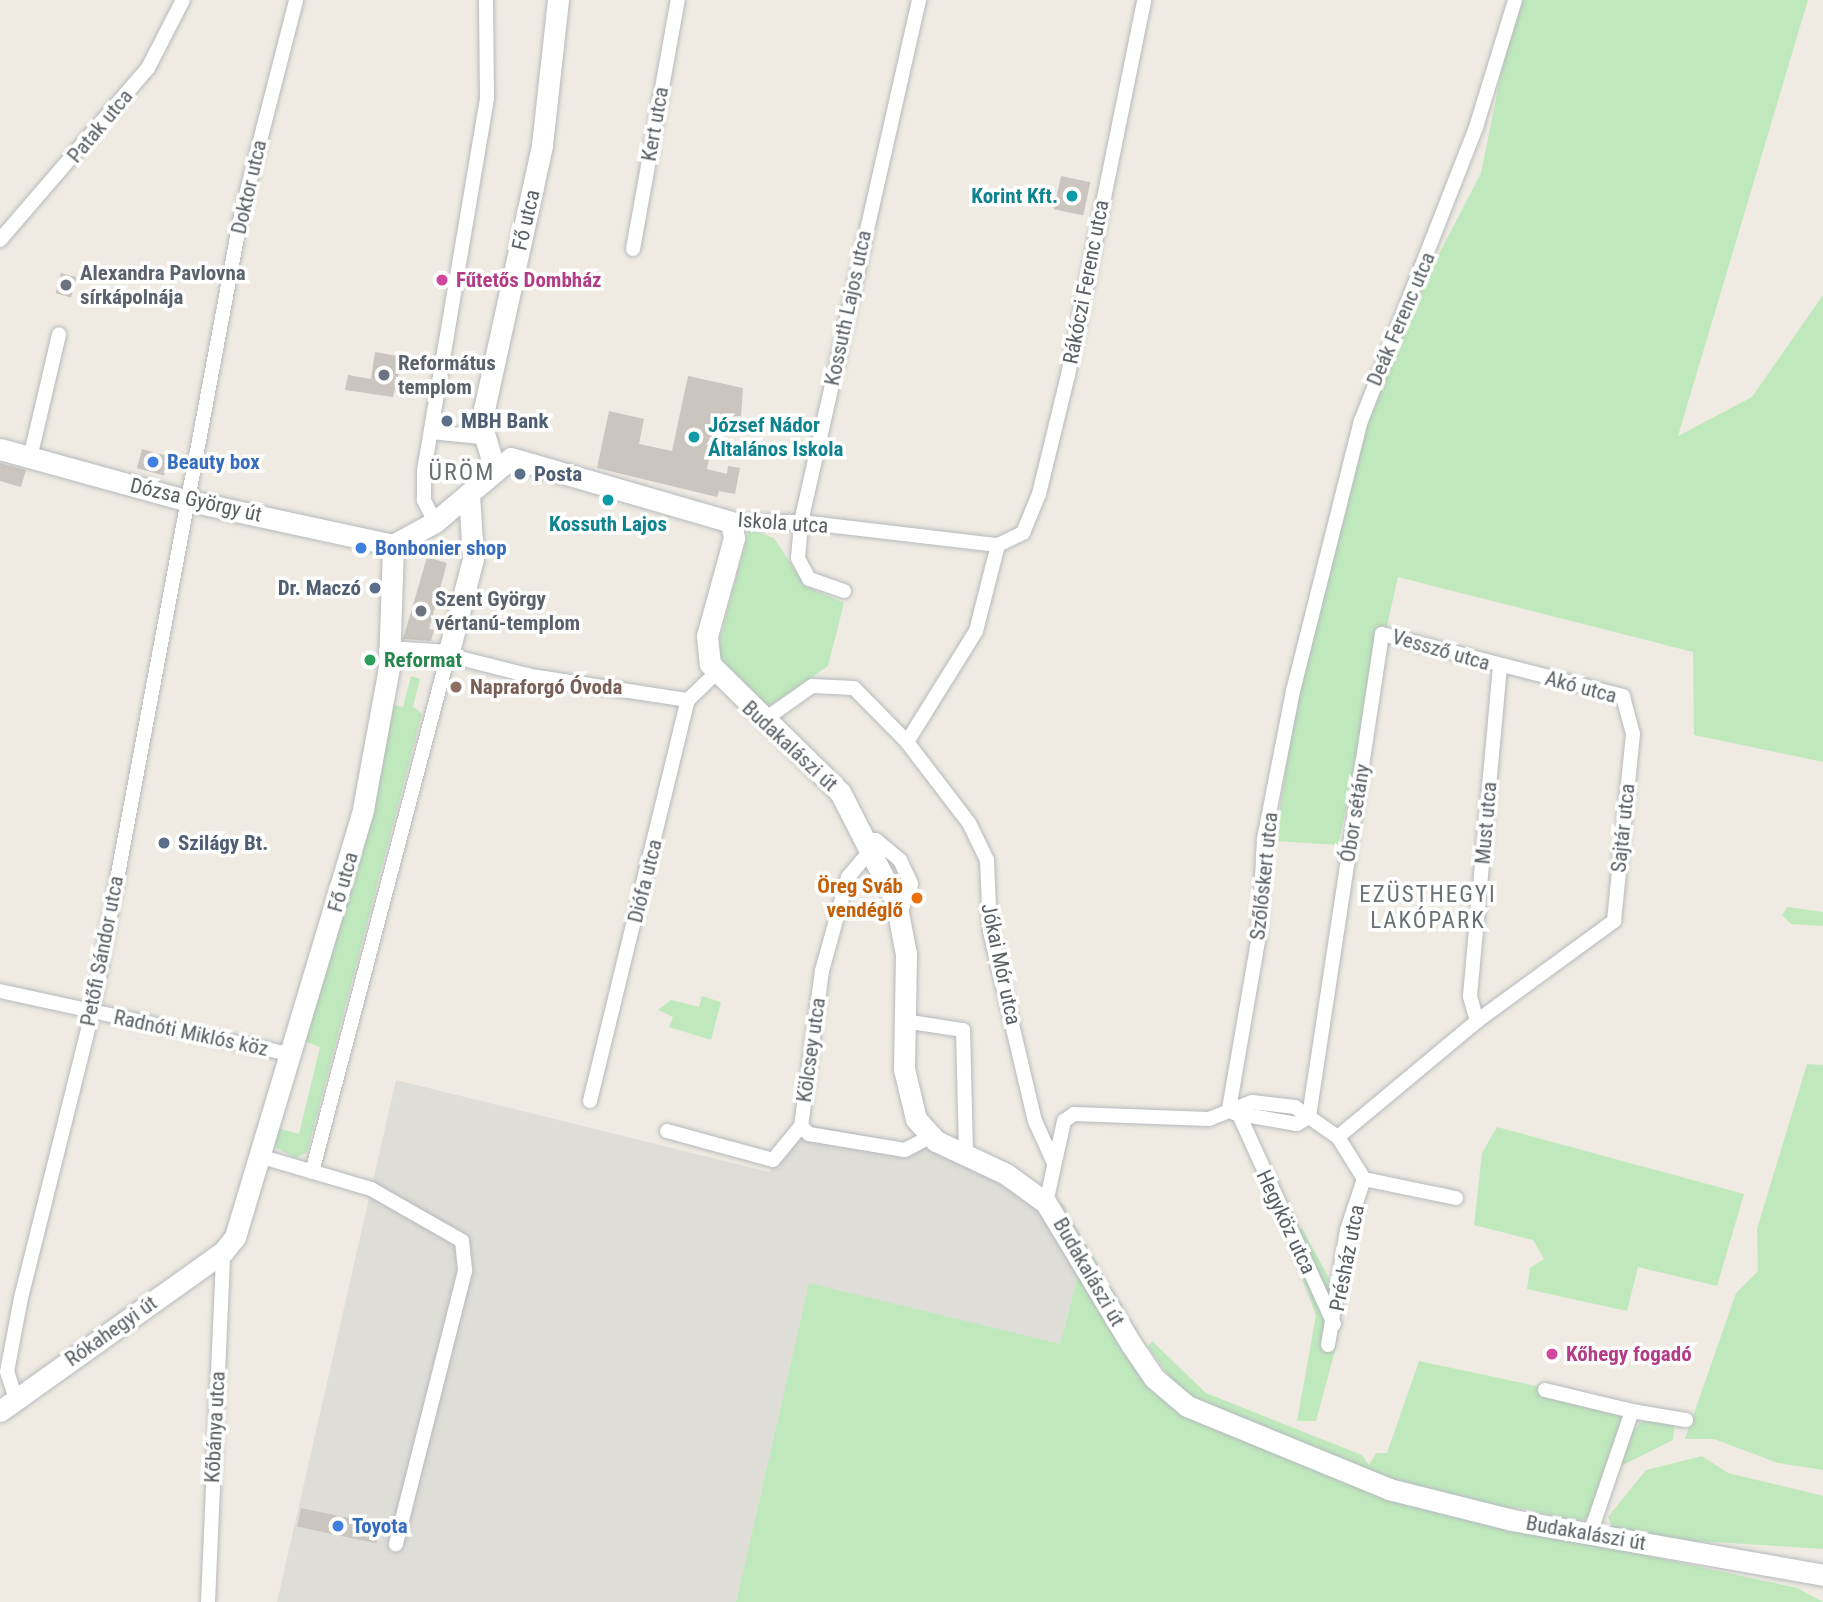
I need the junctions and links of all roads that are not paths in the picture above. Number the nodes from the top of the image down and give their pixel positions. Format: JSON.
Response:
{"nodes":[{"id":1,"x":183,"y":0,"type":"edge"},
{"id":2,"x":296,"y":0,"type":"edge"},
{"id":3,"x":486,"y":0,"type":"edge"},
{"id":4,"x":558,"y":0,"type":"edge"},
{"id":5,"x":678,"y":0,"type":"edge"},
{"id":6,"x":919,"y":0,"type":"edge"},
{"id":7,"x":1144,"y":0,"type":"edge"},
{"id":8,"x":1515,"y":0,"type":"edge"},
{"id":9,"x":0,"y":240,"type":"edge"},
{"id":10,"x":633,"y":249,"type":"dead end"},
{"id":11,"x":59,"y":334,"type":"dead end"},
{"id":12,"x":431,"y":432,"type":"junction"},
{"id":13,"x":481,"y":437,"type":"junction"},
{"id":14,"x":0,"y":449,"type":"edge"},
{"id":15,"x":30,"y":458,"type":"junction"},
{"id":16,"x":494,"y":467,"type":"junction"},
{"id":17,"x":468,"y":493,"type":"junction"},
{"id":18,"x":185,"y":499,"type":"junction"},
{"id":19,"x":435,"y":522,"type":"junction"},
{"id":20,"x":731,"y":522,"type":"junction"},
{"id":21,"x":801,"y":522,"type":"junction"},
{"id":22,"x":470,"y":538,"type":"junction"},
{"id":23,"x":393,"y":545,"type":"junction"},
{"id":24,"x":998,"y":545,"type":"junction"},
{"id":25,"x":844,"y":591,"type":"dead end"},
{"id":26,"x":1382,"y":634,"type":"joint"},
{"id":27,"x":1305,"y":644,"type":"joint"},
{"id":28,"x":390,"y":651,"type":"junction"},
{"id":29,"x":448,"y":655,"type":"junction"},
{"id":30,"x":1500,"y":667,"type":"junction"},
{"id":31,"x":716,"y":673,"type":"junction"},
{"id":32,"x":688,"y":700,"type":"junction"},
{"id":33,"x":764,"y":720,"type":"junction"},
{"id":34,"x":1633,"y":734,"type":"joint"},
{"id":35,"x":907,"y":742,"type":"junction"},
{"id":36,"x":868,"y":846,"type":"junction"},
{"id":37,"x":0,"y":991,"type":"edge"},
{"id":38,"x":92,"y":1013,"type":"junction"},
{"id":39,"x":904,"y":1021,"type":"junction"},
{"id":40,"x":1477,"y":1021,"type":"junction"},
{"id":41,"x":290,"y":1054,"type":"junction"},
{"id":42,"x":590,"y":1101,"type":"dead end"},
{"id":43,"x":1229,"y":1109,"type":"junction"},
{"id":44,"x":1309,"y":1117,"type":"junction"},
{"id":45,"x":1241,"y":1119,"type":"junction"},
{"id":46,"x":801,"y":1126,"type":"junction"},
{"id":47,"x":667,"y":1131,"type":"dead end"},
{"id":48,"x":929,"y":1137,"type":"junction"},
{"id":49,"x":1338,"y":1137,"type":"junction"},
{"id":50,"x":259,"y":1156,"type":"junction"},
{"id":51,"x":966,"y":1156,"type":"junction"},
{"id":52,"x":1054,"y":1163,"type":"junction"},
{"id":53,"x":312,"y":1172,"type":"junction"},
{"id":54,"x":1364,"y":1179,"type":"junction"},
{"id":55,"x":1456,"y":1198,"type":"dead end"},
{"id":56,"x":1046,"y":1203,"type":"junction"},
{"id":57,"x":223,"y":1252,"type":"junction"},
{"id":58,"x":1334,"y":1324,"type":"junction"},
{"id":59,"x":1328,"y":1345,"type":"dead end"},
{"id":60,"x":1545,"y":1390,"type":"dead end"},
{"id":61,"x":8,"y":1404,"type":"edge"},
{"id":62,"x":1632,"y":1411,"type":"junction"},
{"id":63,"x":1686,"y":1420,"type":"dead end"},
{"id":64,"x":1590,"y":1534,"type":"junction"},
{"id":65,"x":396,"y":1544,"type":"dead end"},
{"id":66,"x":1823,"y":1575,"type":"edge"},
{"id":67,"x":208,"y":1602,"type":"edge"}],
"edges":[{"from":1,"to":9,"type":"street","name":"Patak utca"},
{"from":2,"to":18,"type":"street","name":"Doktor utca"},
{"from":3,"to":12,"type":"street"},
{"from":4,"to":13,"type":"main road","name":"Fő utca"},
{"from":5,"to":10,"type":"street","name":"Kert utca"},
{"from":6,"to":21,"type":"street","name":"Kossuth Lajos utca"},
{"from":7,"to":24,"type":"street","name":"Rákóczi Ferenc utca"},
{"from":8,"to":27,"type":"street","name":"Deák Ferenc utca"},
{"from":11,"to":15,"type":"street"},
{"from":12,"to":13,"type":"street"},
{"from":12,"to":19,"type":"street"},
{"from":13,"to":16,"type":"main road"},
{"from":14,"to":15,"type":"main road","name":"Dózsa György út"},
{"from":15,"to":18,"type":"main road","name":"Dózsa György út"},
{"from":16,"to":17,"type":"main road"},
{"from":16,"to":20,"type":"main road","name":"Iskola utca"},
{"from":17,"to":19,"type":"main road"},
{"from":17,"to":22,"type":"main road"},
{"from":18,"to":23,"type":"main road","name":"Dózsa György út"},
{"from":18,"to":38,"type":"street","name":"Petőfi Sándor utca"},
{"from":19,"to":22,"type":"main road"},
{"from":19,"to":23,"type":"main road"},
{"from":20,"to":21,"type":"street","name":"Iskola utca"},
{"from":20,"to":31,"type":"main road"},
{"from":21,"to":24,"type":"street","name":"Iskola utca"},
{"from":21,"to":25,"type":"street","name":"Kossuth Lajos utca"},
{"from":22,"to":29,"type":"main road"},
{"from":23,"to":28,"type":"main road","name":"Fő utca"},
{"from":24,"to":35,"type":"street"},
{"from":26,"to":30,"type":"street","name":"Vessző utca"},
{"from":26,"to":44,"type":"street","name":"Óbor sétány"},
{"from":27,"to":43,"type":"street","name":"Szőlőskert utca"},
{"from":28,"to":29,"type":"main road"},
{"from":28,"to":41,"type":"main road","name":"Fő utca"},
{"from":29,"to":32,"type":"street"},
{"from":29,"to":53,"type":"street","name":"Fő utca"},
{"from":30,"to":34,"type":"street","name":"Akó utca"},
{"from":30,"to":40,"type":"street","name":"Must utca"},
{"from":31,"to":32,"type":"street"},
{"from":31,"to":33,"type":"main road","name":"Budakalászi út"},
{"from":32,"to":42,"type":"street","name":"Diófa utca"},
{"from":33,"to":35,"type":"street","name":"Jókai Mór utca"},
{"from":33,"to":36,"type":"main road","name":"Budakalászi út"},
{"from":34,"to":40,"type":"street","name":"Sajtár utca"},
{"from":35,"to":52,"type":"street","name":"Jókai Mór utca"},
{"from":36,"to":39,"type":"main road","name":"Budakalászi út"},
{"from":36,"to":46,"type":"street","name":"Kölcsey utca"},
{"from":37,"to":38,"type":"street","name":"Radnóti Miklós köz"},
{"from":38,"to":41,"type":"street","name":"Radnóti Miklós köz"},
{"from":38,"to":61,"type":"street","name":"Petőfi Sándor utca"},
{"from":39,"to":48,"type":"main road","name":"Budakalászi út"},
{"from":39,"to":51,"type":"street"},
{"from":40,"to":49,"type":"street"},
{"from":41,"to":50,"type":"main road","name":"Fő utca"},
{"from":43,"to":44,"type":"street"},
{"from":43,"to":45,"type":"street"},
{"from":43,"to":52,"type":"street"},
{"from":44,"to":45,"type":"street"},
{"from":44,"to":49,"type":"street"},
{"from":45,"to":58,"type":"street","name":"Hegyköz utca"},
{"from":46,"to":47,"type":"street"},
{"from":46,"to":48,"type":"street","name":"Kölcsey utca"},
{"from":48,"to":51,"type":"main road","name":"Budakalászi út"},
{"from":49,"to":54,"type":"street","name":"Présház utca"},
{"from":50,"to":53,"type":"street"},
{"from":50,"to":57,"type":"main road","name":"Fő utca"},
{"from":51,"to":56,"type":"main road","name":"Budakalászi út"},
{"from":52,"to":56,"type":"street"},
{"from":53,"to":65,"type":"street"},
{"from":54,"to":55,"type":"street"},
{"from":54,"to":58,"type":"street","name":"Présház utca"},
{"from":56,"to":64,"type":"main road","name":"Budakalászi út"},
{"from":57,"to":61,"type":"main road","name":"Rókahegyi út"},
{"from":57,"to":67,"type":"street","name":"Kőbánya utca"},
{"from":58,"to":59,"type":"street","name":"Présház utca"},
{"from":60,"to":62,"type":"street"},
{"from":62,"to":63,"type":"street"},
{"from":62,"to":64,"type":"street"},
{"from":64,"to":66,"type":"main road","name":"Budakalászi út"}]}
